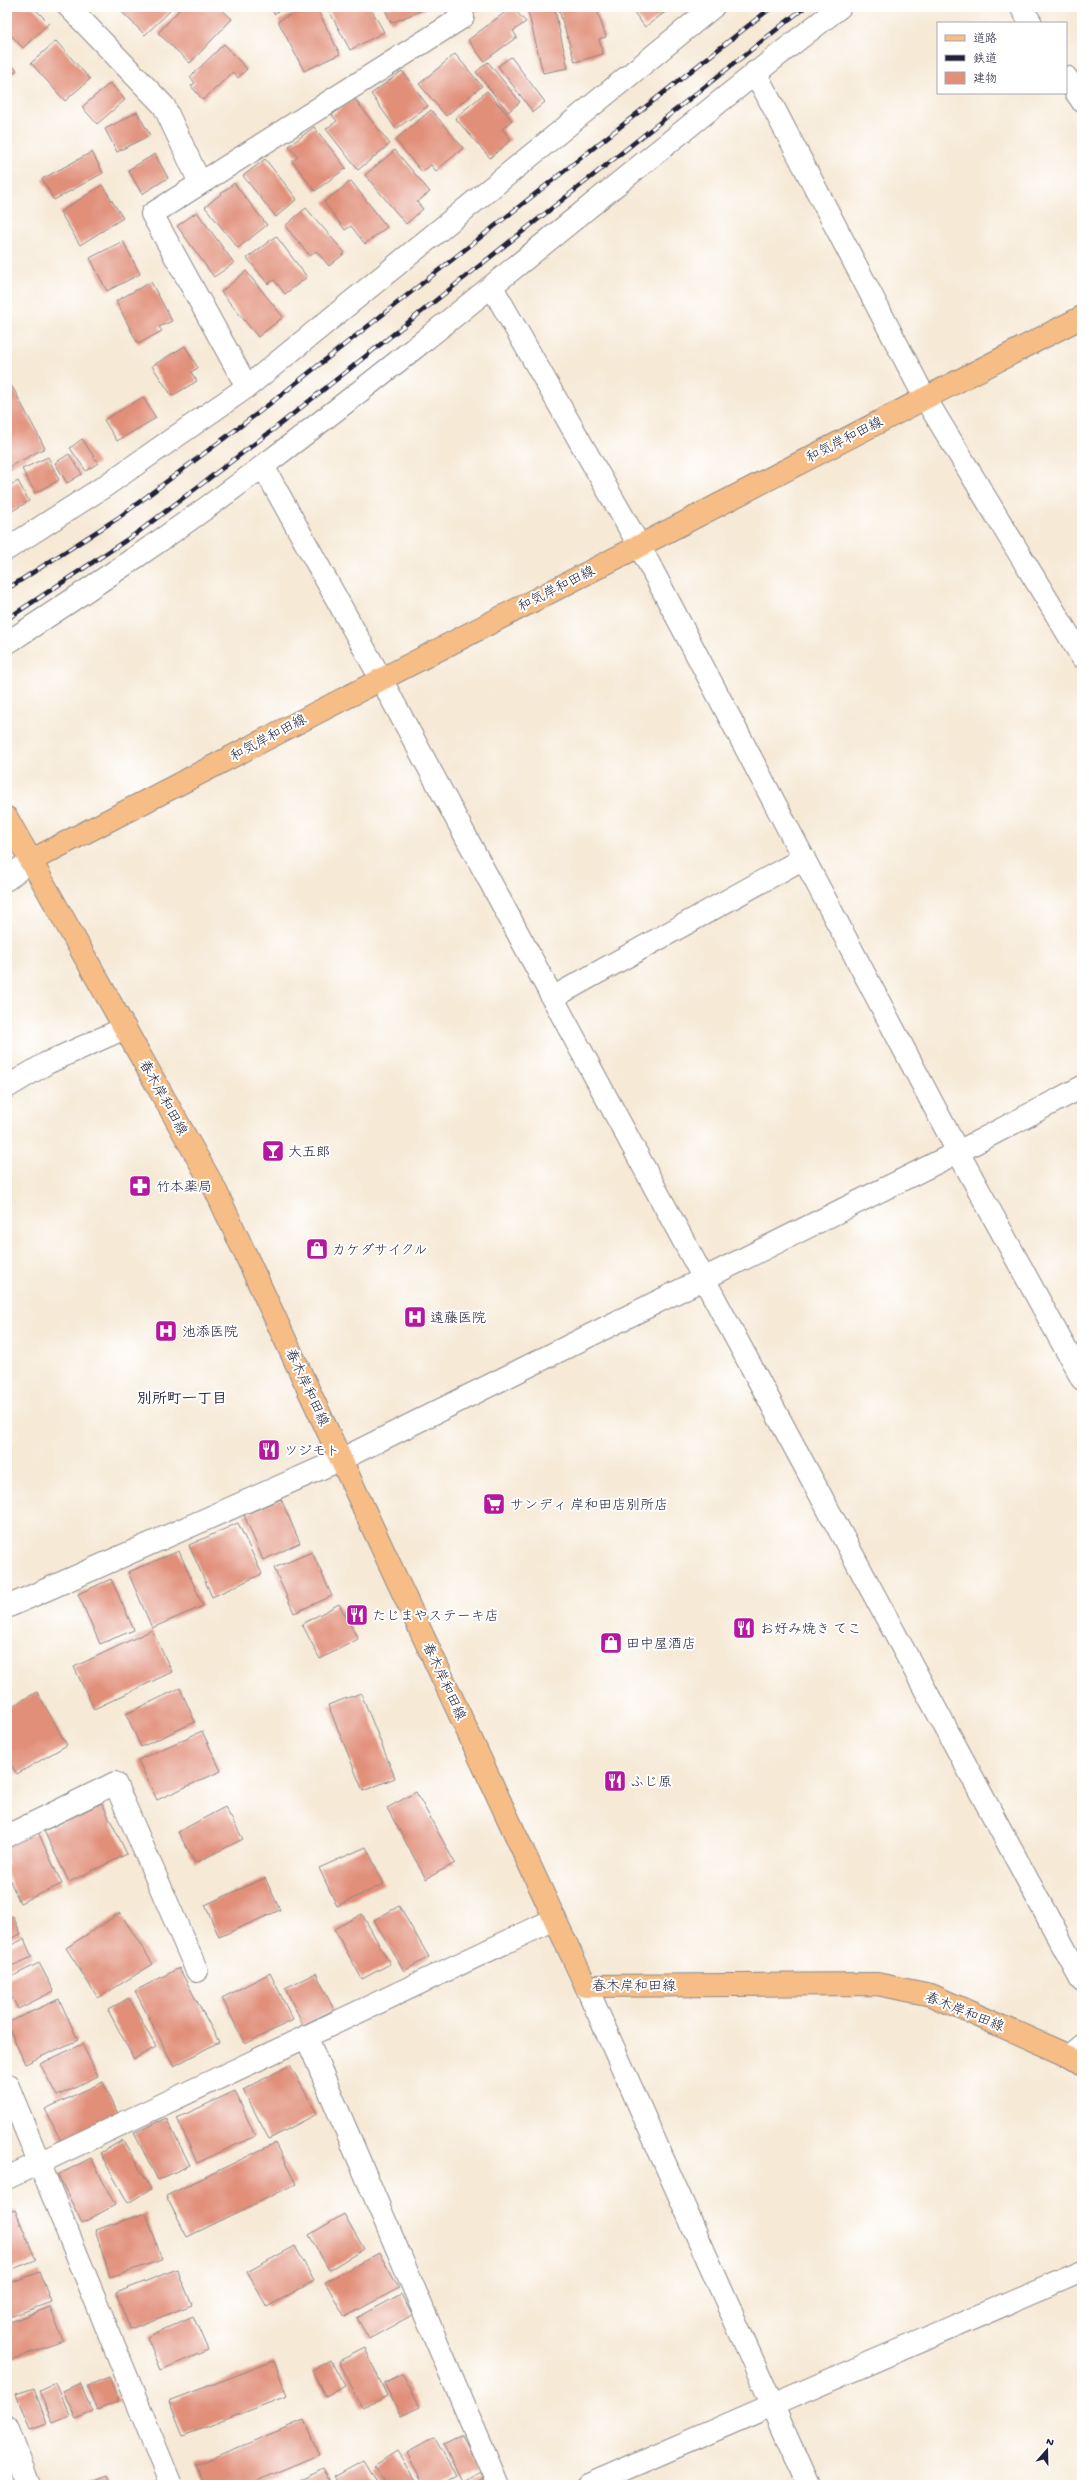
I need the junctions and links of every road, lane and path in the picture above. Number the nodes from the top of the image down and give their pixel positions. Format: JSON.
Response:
{"nodes":[{"id":1,"x":69,"y":7,"type":"edge"},
{"id":2,"x":458,"y":7,"type":"edge"},
{"id":3,"x":713,"y":7,"type":"edge"},
{"id":4,"x":840,"y":7,"type":"edge"},
{"id":5,"x":1021,"y":7,"type":"edge"},
{"id":6,"x":1030,"y":22,"type":"edge"},
{"id":7,"x":755,"y":72,"type":"junction"},
{"id":8,"x":1067,"y":78,"type":"edge"},
{"id":9,"x":1082,"y":101,"type":"edge"},
{"id":10,"x":200,"y":183,"type":"junction"},
{"id":11,"x":492,"y":287,"type":"junction"},
{"id":12,"x":1082,"y":317,"type":"edge"},
{"id":13,"x":247,"y":387,"type":"junction"},
{"id":14,"x":925,"y":398,"type":"junction"},
{"id":15,"x":263,"y":466,"type":"junction"},
{"id":16,"x":639,"y":545,"type":"junction"},
{"id":17,"x":7,"y":549,"type":"edge"},
{"id":18,"x":7,"y":642,"type":"edge"},
{"id":19,"x":1082,"y":657,"type":"edge"},
{"id":20,"x":381,"y":679,"type":"junction"},
{"id":21,"x":7,"y":818,"type":"edge"},
{"id":22,"x":804,"y":858,"type":"junction"},
{"id":23,"x":30,"y":861,"type":"junction"},
{"id":24,"x":7,"y":879,"type":"edge"},
{"id":25,"x":552,"y":998,"type":"junction"},
{"id":26,"x":125,"y":1028,"type":"junction"},
{"id":27,"x":7,"y":1087,"type":"edge"},
{"id":28,"x":1082,"y":1087,"type":"edge"},
{"id":29,"x":958,"y":1152,"type":"junction"},
{"id":30,"x":703,"y":1280,"type":"junction"},
{"id":31,"x":1082,"y":1379,"type":"edge"},
{"id":32,"x":342,"y":1459,"type":"junction"},
{"id":33,"x":7,"y":1607,"type":"edge"},
{"id":34,"x":7,"y":1836,"type":"edge"},
{"id":35,"x":555,"y":1919,"type":"junction"},
{"id":36,"x":197,"y":1972,"type":"dead end"},
{"id":37,"x":1082,"y":1981,"type":"edge"},
{"id":38,"x":586,"y":1986,"type":"junction"},
{"id":39,"x":306,"y":2036,"type":"junction"},
{"id":40,"x":1078,"y":2055,"type":"edge"},
{"id":41,"x":7,"y":2084,"type":"edge"},
{"id":42,"x":39,"y":2162,"type":"junction"},
{"id":43,"x":7,"y":2178,"type":"edge"},
{"id":44,"x":1082,"y":2271,"type":"edge"},
{"id":45,"x":772,"y":2404,"type":"junction"},
{"id":46,"x":7,"y":2427,"type":"edge"},
{"id":47,"x":29,"y":2485,"type":"edge"},
{"id":48,"x":171,"y":2485,"type":"edge"},
{"id":49,"x":498,"y":2485,"type":"edge"},
{"id":50,"x":588,"y":2485,"type":"edge"},
{"id":51,"x":808,"y":2485,"type":"edge"}],
"edges":[{"from":1,"to":10,"type":"street"},
{"from":2,"to":10,"type":"street"},
{"from":3,"to":13,"type":"street"},
{"from":4,"to":7,"type":"street"},
{"from":5,"to":6,"type":"street"},
{"from":7,"to":11,"type":"street"},
{"from":7,"to":14,"type":"street"},
{"from":8,"to":9,"type":"street"},
{"from":10,"to":13,"type":"street"},
{"from":11,"to":15,"type":"street"},
{"from":11,"to":16,"type":"street"},
{"from":12,"to":14,"type":"main road","name":"和気岸和田線"},
{"from":13,"to":17,"type":"street"},
{"from":14,"to":16,"type":"main road","name":"和気岸和田線"},
{"from":14,"to":19,"type":"street"},
{"from":15,"to":18,"type":"street"},
{"from":15,"to":20,"type":"street"},
{"from":16,"to":20,"type":"main road","name":"和気岸和田線"},
{"from":16,"to":22,"type":"street"},
{"from":20,"to":23,"type":"main road","name":"和気岸和田線"},
{"from":20,"to":25,"type":"street"},
{"from":21,"to":23,"type":"main road","name":"春木岸和田線"},
{"from":22,"to":25,"type":"street"},
{"from":22,"to":29,"type":"street"},
{"from":23,"to":24,"type":"street"},
{"from":23,"to":26,"type":"main road","name":"春木岸和田線"},
{"from":25,"to":30,"type":"street"},
{"from":26,"to":27,"type":"street"},
{"from":26,"to":32,"type":"main road","name":"春木岸和田線"},
{"from":28,"to":29,"type":"street"},
{"from":29,"to":30,"type":"street"},
{"from":29,"to":31,"type":"street"},
{"from":30,"to":32,"type":"street"},
{"from":30,"to":37,"type":"street"},
{"from":32,"to":33,"type":"street"},
{"from":32,"to":35,"type":"main road","name":"春木岸和田線"},
{"from":34,"to":36,"type":"street"},
{"from":35,"to":38,"type":"main road","name":"春木岸和田線"},
{"from":35,"to":39,"type":"street"},
{"from":38,"to":40,"type":"main road","name":"春木岸和田線"},
{"from":38,"to":45,"type":"street"},
{"from":39,"to":42,"type":"street"},
{"from":39,"to":49,"type":"street"},
{"from":41,"to":42,"type":"street"},
{"from":42,"to":43,"type":"street"},
{"from":42,"to":48,"type":"street"},
{"from":44,"to":45,"type":"street"},
{"from":45,"to":50,"type":"street"},
{"from":45,"to":51,"type":"street"},
{"from":46,"to":47,"type":"street"}]}
